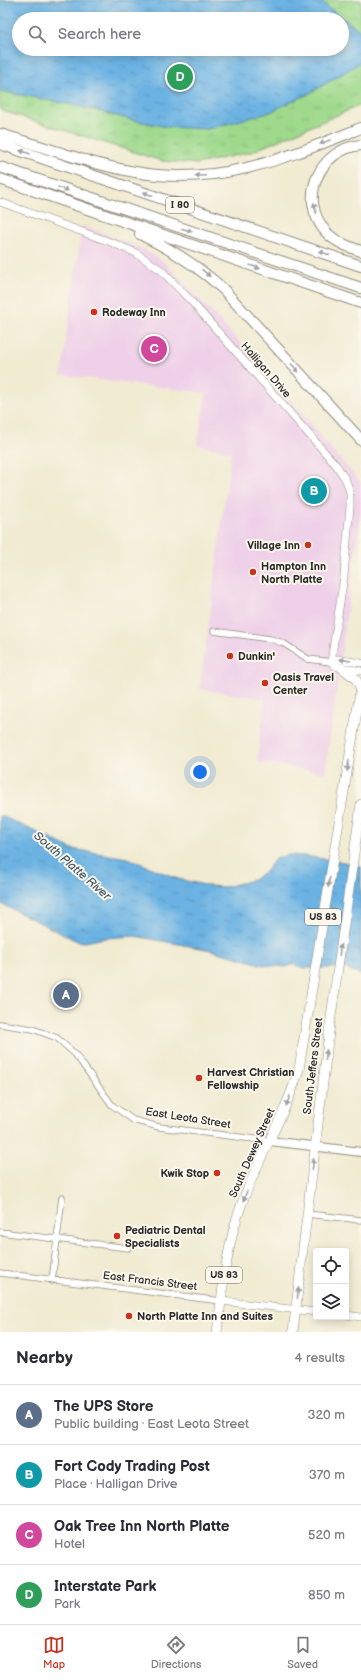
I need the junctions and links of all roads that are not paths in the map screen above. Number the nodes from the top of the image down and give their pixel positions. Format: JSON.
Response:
{"nodes":[{"id":1,"x":361,"y":128,"type":"edge"},
{"id":2,"x":0,"y":134,"type":"edge"},
{"id":3,"x":0,"y":144,"type":"edge"},
{"id":4,"x":361,"y":145,"type":"edge"},
{"id":5,"x":0,"y":168,"type":"edge"},
{"id":6,"x":0,"y":179,"type":"edge"},
{"id":7,"x":0,"y":202,"type":"edge"},
{"id":8,"x":98,"y":214,"type":"junction"},
{"id":9,"x":361,"y":251,"type":"edge"},
{"id":10,"x":361,"y":266,"type":"edge"},
{"id":11,"x":361,"y":288,"type":"edge"},
{"id":12,"x":361,"y":303,"type":"edge"},
{"id":13,"x":361,"y":440,"type":"edge"},
{"id":14,"x":214,"y":631,"type":"dead end"},
{"id":15,"x":331,"y":662,"type":"junction"},
{"id":16,"x":361,"y":662,"type":"edge"},
{"id":17,"x":342,"y":668,"type":"junction"},
{"id":18,"x":361,"y":671,"type":"edge"},
{"id":19,"x":361,"y":687,"type":"edge"},
{"id":20,"x":361,"y":804,"type":"edge"},
{"id":21,"x":0,"y":1024,"type":"edge"},
{"id":22,"x":270,"y":1141,"type":"junction"},
{"id":23,"x":315,"y":1146,"type":"junction"},
{"id":24,"x":361,"y":1152,"type":"edge"},
{"id":25,"x":62,"y":1197,"type":"dead end"},
{"id":26,"x":307,"y":1214,"type":"junction"},
{"id":27,"x":361,"y":1220,"type":"edge"},
{"id":28,"x":0,"y":1232,"type":"edge"},
{"id":29,"x":57,"y":1239,"type":"junction"},
{"id":30,"x":128,"y":1248,"type":"dead end"},
{"id":31,"x":0,"y":1273,"type":"edge"},
{"id":32,"x":52,"y":1280,"type":"junction"},
{"id":33,"x":221,"y":1301,"type":"junction"},
{"id":34,"x":297,"y":1310,"type":"junction"},
{"id":35,"x":313,"y":1312,"type":"edge"},
{"id":36,"x":349,"y":1315,"type":"edge"},
{"id":37,"x":361,"y":1317,"type":"edge"},
{"id":38,"x":217,"y":1332,"type":"edge"},
{"id":39,"x":294,"y":1332,"type":"edge"}],
"edges":[{"from":1,"to":2,"type":"highway","one_way":true},
{"from":10,"to":3,"type":"highway","number":"I 80","one_way":true},
{"from":9,"to":4,"type":"highway","one_way":true},
{"from":5,"to":11,"type":"highway","number":"I 80","one_way":true},
{"from":6,"to":8,"type":"highway"},
{"from":7,"to":15,"type":"street","name":"Halligan Drive"},
{"from":8,"to":12,"type":"highway","one_way":true},
{"from":8,"to":13,"type":"highway","one_way":true},
{"from":14,"to":15,"type":"street"},
{"from":16,"to":15,"type":"street","one_way":true},
{"from":15,"to":17,"type":"street"},
{"from":17,"to":18,"type":"street"},
{"from":17,"to":19,"type":"highway"},
{"from":19,"to":22,"type":"highway","name":"South Dewey Street","number":"US 83","one_way":true},
{"from":23,"to":20,"type":"highway","name":"South Jeffers Street","one_way":true},
{"from":21,"to":22,"type":"street","name":"East Leota Street"},
{"from":22,"to":23,"type":"main road","name":"East Leota Street"},
{"from":22,"to":33,"type":"highway","name":"South Dewey Street","number":"US 83","one_way":true},
{"from":23,"to":24,"type":"main road","name":"East Leota Street"},
{"from":26,"to":23,"type":"highway","name":"South Jeffers Street","one_way":true},
{"from":25,"to":29,"type":"street"},
{"from":26,"to":27,"type":"street"},
{"from":34,"to":26,"type":"highway","name":"South Jeffers Street","one_way":true},
{"from":28,"to":29,"type":"street"},
{"from":29,"to":30,"type":"street"},
{"from":29,"to":32,"type":"street"},
{"from":31,"to":32,"type":"street","name":"East Francis Street"},
{"from":32,"to":33,"type":"street","name":"East Francis Street"},
{"from":33,"to":34,"type":"street","name":"East Francis Street"},
{"from":33,"to":38,"type":"highway","name":"South Dewey Street","number":"US 83"},
{"from":34,"to":35,"type":"street","name":"East Francis Street"},
{"from":34,"to":39,"type":"highway","name":"South Jeffers Street"},
{"from":36,"to":37,"type":"street"}]}
